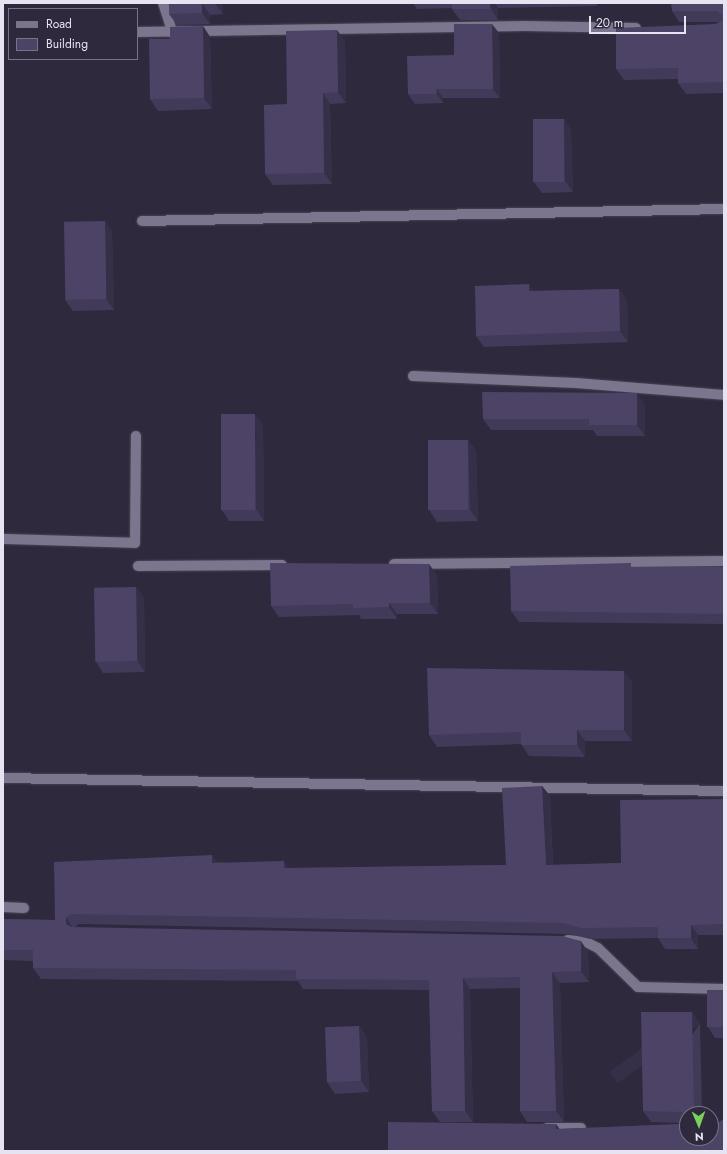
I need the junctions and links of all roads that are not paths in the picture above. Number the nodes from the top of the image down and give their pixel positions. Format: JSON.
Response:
{"nodes":[{"id":1,"x":163,"y":3,"type":"edge"},
{"id":2,"x":644,"y":28,"type":"edge"},
{"id":3,"x":138,"y":32,"type":"edge"},
{"id":4,"x":174,"y":33,"type":"junction"},
{"id":5,"x":724,"y":209,"type":"edge"},
{"id":6,"x":142,"y":221,"type":"dead end"},
{"id":7,"x":413,"y":376,"type":"dead end"},
{"id":8,"x":724,"y":395,"type":"edge"},
{"id":9,"x":136,"y":436,"type":"dead end"},
{"id":10,"x":3,"y":539,"type":"edge"},
{"id":11,"x":724,"y":561,"type":"edge"},
{"id":12,"x":384,"y":564,"type":"edge"},
{"id":13,"x":296,"y":565,"type":"edge"},
{"id":14,"x":138,"y":566,"type":"dead end"},
{"id":15,"x":3,"y":778,"type":"edge"},
{"id":16,"x":724,"y":791,"type":"edge"},
{"id":17,"x":3,"y":907,"type":"edge"},
{"id":18,"x":24,"y":908,"type":"dead end"},
{"id":19,"x":554,"y":940,"type":"edge"},
{"id":20,"x":724,"y":989,"type":"edge"},
{"id":21,"x":535,"y":1128,"type":"edge"},
{"id":22,"x":591,"y":1128,"type":"edge"}],
"edges":[{"from":1,"to":4,"type":"street"},
{"from":2,"to":4,"type":"street"},
{"from":3,"to":4,"type":"street"},
{"from":5,"to":6,"type":"street"},
{"from":7,"to":8,"type":"street"},
{"from":9,"to":10,"type":"street"},
{"from":11,"to":12,"type":"street"},
{"from":13,"to":14,"type":"street"},
{"from":15,"to":16,"type":"street"},
{"from":17,"to":18,"type":"street"},
{"from":19,"to":20,"type":"street"},
{"from":21,"to":22,"type":"street"}]}
